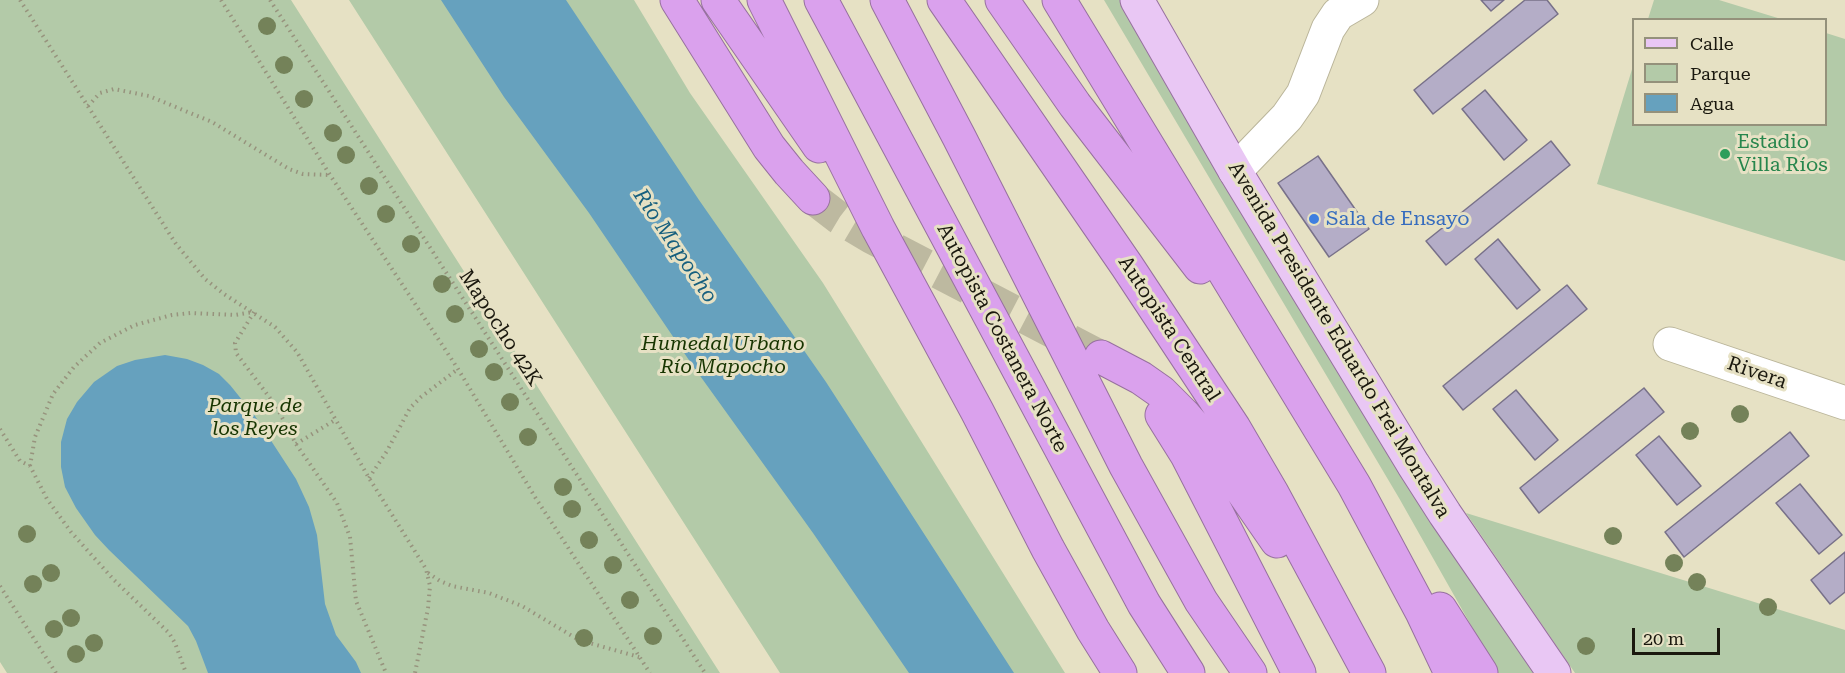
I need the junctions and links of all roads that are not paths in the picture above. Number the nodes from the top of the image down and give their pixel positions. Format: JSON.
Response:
{"nodes":[{"id":1,"x":677,"y":0,"type":"edge"},
{"id":2,"x":718,"y":0,"type":"edge"},
{"id":3,"x":764,"y":0,"type":"edge"},
{"id":4,"x":821,"y":0,"type":"edge"},
{"id":5,"x":886,"y":0,"type":"edge"},
{"id":6,"x":944,"y":0,"type":"edge"},
{"id":7,"x":1002,"y":0,"type":"edge"},
{"id":8,"x":1059,"y":0,"type":"edge"},
{"id":9,"x":1083,"y":0,"type":"edge"},
{"id":10,"x":1137,"y":0,"type":"edge"},
{"id":11,"x":1362,"y":0,"type":"edge"},
{"id":12,"x":1154,"y":158,"type":"junction"},
{"id":13,"x":1235,"y":171,"type":"junction"},
{"id":14,"x":813,"y":198,"type":"tunnel mouth"},
{"id":15,"x":878,"y":228,"type":"junction"},
{"id":16,"x":1670,"y":344,"type":"dead end"},
{"id":17,"x":1292,"y":384,"type":"junction"},
{"id":18,"x":1845,"y":403,"type":"edge"},
{"id":19,"x":1354,"y":484,"type":"junction"},
{"id":20,"x":1365,"y":667,"type":"edge"},
{"id":21,"x":1120,"y":673,"type":"edge"},
{"id":22,"x":1188,"y":673,"type":"edge"},
{"id":23,"x":1250,"y":673,"type":"edge"},
{"id":24,"x":1299,"y":673,"type":"edge"},
{"id":25,"x":1451,"y":673,"type":"edge"},
{"id":26,"x":1480,"y":673,"type":"edge"},
{"id":27,"x":1554,"y":673,"type":"edge"}],
"edges":[{"from":1,"to":14,"type":"highway"},
{"from":2,"to":15,"type":"highway"},
{"from":3,"to":15,"type":"highway"},
{"from":4,"to":22,"type":"highway","name":"Autopista Costanera Norte"},
{"from":5,"to":23,"type":"highway"},
{"from":6,"to":20,"type":"highway","name":"Autopista Central"},
{"from":7,"to":17,"type":"highway"},
{"from":8,"to":12,"type":"highway"},
{"from":9,"to":12,"type":"highway"},
{"from":10,"to":13,"type":"main road","name":"Avenida Presidente Eduardo Frei Montalva"},
{"from":11,"to":13,"type":"street"},
{"from":12,"to":17,"type":"highway"},
{"from":13,"to":27,"type":"main road","name":"Avenida Presidente Eduardo Frei Montalva"},
{"from":15,"to":21,"type":"highway"},
{"from":16,"to":18,"type":"street","name":"Rivera"},
{"from":17,"to":19,"type":"highway"},
{"from":19,"to":25,"type":"highway"},
{"from":19,"to":26,"type":"highway"},
{"from":20,"to":24,"type":"highway"}]}
